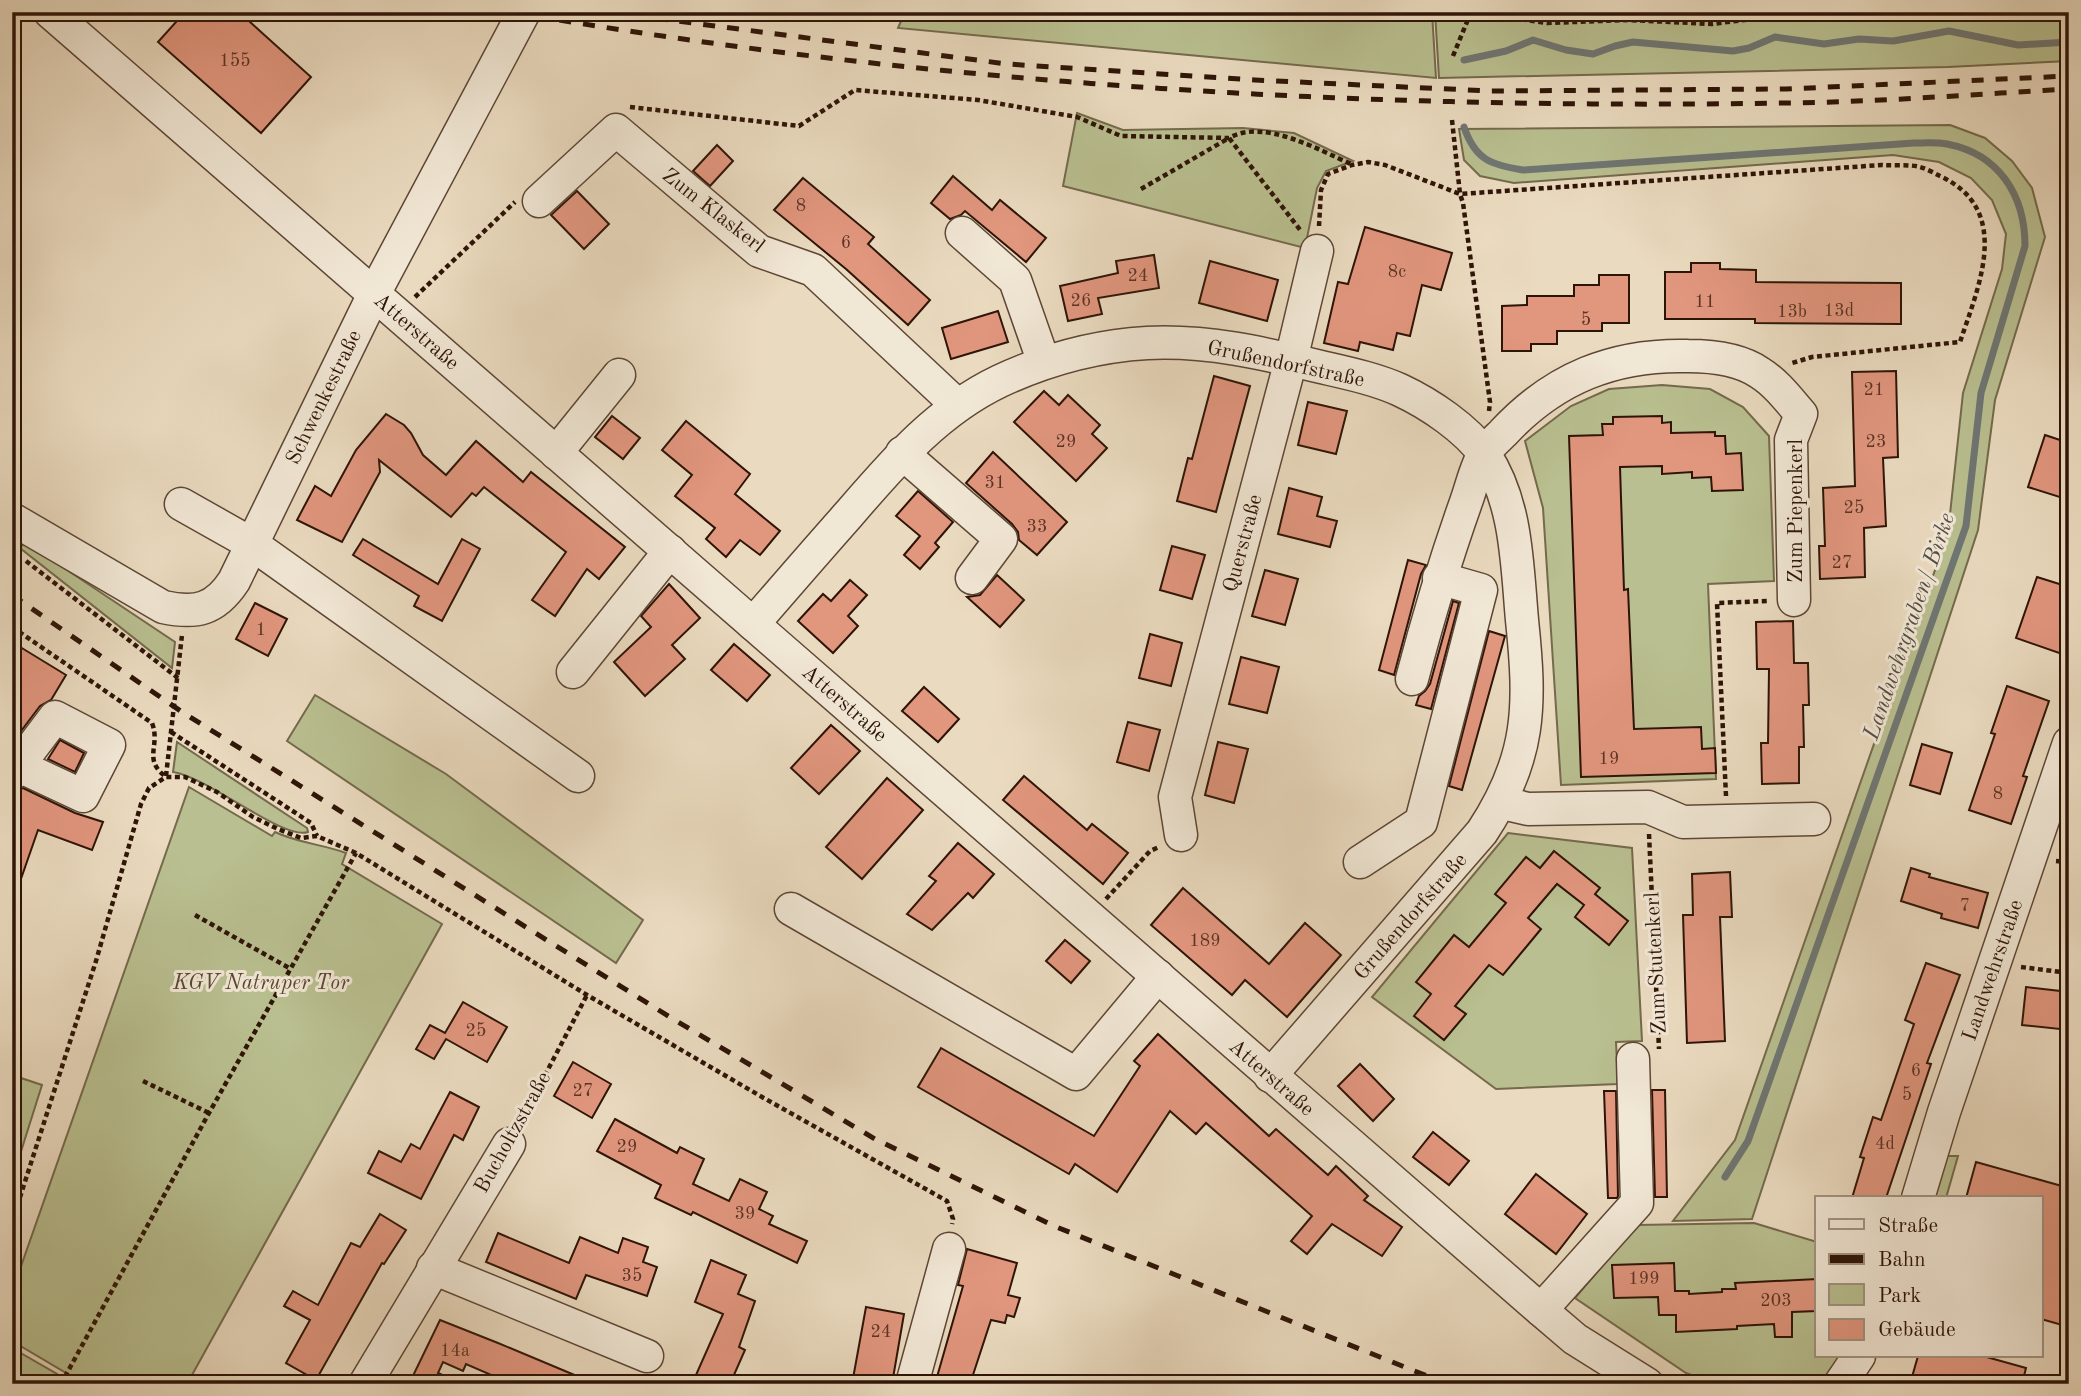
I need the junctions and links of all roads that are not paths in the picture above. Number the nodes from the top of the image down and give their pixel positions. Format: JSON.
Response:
{"nodes":[{"id":1,"x":50,"y":12,"type":"edge"},
{"id":2,"x":524,"y":12,"type":"edge"},
{"id":3,"x":529,"y":200,"type":"road end"},
{"id":4,"x":961,"y":233,"type":"dead end"},
{"id":5,"x":1317,"y":251,"type":"road end"},
{"id":6,"x":374,"y":294,"type":"junction"},
{"id":7,"x":1291,"y":360,"type":"junction"},
{"id":8,"x":1044,"y":363,"type":"junction"},
{"id":9,"x":620,"y":375,"type":"dead end"},
{"id":10,"x":957,"y":405,"type":"junction"},
{"id":11,"x":556,"y":453,"type":"junction"},
{"id":12,"x":902,"y":453,"type":"junction"},
{"id":13,"x":1484,"y":453,"type":"junction"},
{"id":14,"x":181,"y":504,"type":"dead end"},
{"id":15,"x":12,"y":519,"type":"edge"},
{"id":16,"x":251,"y":544,"type":"junction"},
{"id":17,"x":670,"y":551,"type":"junction"},
{"id":18,"x":972,"y":578,"type":"dead end"},
{"id":19,"x":1439,"y":578,"type":"junction"},
{"id":20,"x":1794,"y":600,"type":"road end"},
{"id":21,"x":753,"y":624,"type":"junction"},
{"id":22,"x":573,"y":672,"type":"dead end"},
{"id":23,"x":1412,"y":679,"type":"dead end"},
{"id":24,"x":2069,"y":743,"type":"edge"},
{"id":25,"x":578,"y":776,"type":"dead end"},
{"id":26,"x":1502,"y":803,"type":"junction"},
{"id":27,"x":1814,"y":819,"type":"dead end"},
{"id":28,"x":1181,"y":835,"type":"road end"},
{"id":29,"x":1360,"y":862,"type":"dead end"},
{"id":30,"x":791,"y":909,"type":"dead end"},
{"id":31,"x":1158,"y":976,"type":"junction"},
{"id":32,"x":1633,"y":1059,"type":"road end"},
{"id":33,"x":1270,"y":1076,"type":"junction"},
{"id":34,"x":509,"y":1143,"type":"road end"},
{"id":35,"x":1920,"y":1196,"type":"edge"},
{"id":36,"x":949,"y":1249,"type":"road end"},
{"id":37,"x":433,"y":1268,"type":"junction"},
{"id":38,"x":1541,"y":1310,"type":"junction"},
{"id":39,"x":647,"y":1356,"type":"dead end"},
{"id":40,"x":1858,"y":1358,"type":"edge"},
{"id":41,"x":1873,"y":1358,"type":"edge"},
{"id":42,"x":365,"y":1384,"type":"edge"},
{"id":43,"x":912,"y":1384,"type":"edge"},
{"id":44,"x":1647,"y":1384,"type":"edge"},
{"id":45,"x":1840,"y":1384,"type":"edge"},
{"id":46,"x":1866,"y":1384,"type":"edge"}],
"edges":[{"from":1,"to":6,"type":"street","name":"Atterstraße"},
{"from":2,"to":6,"type":"street","name":"Schwenkestraße"},
{"from":3,"to":10,"type":"street","name":"Zum Klaskerl"},
{"from":4,"to":8,"type":"street"},
{"from":5,"to":7,"type":"street","name":"Querstraße"},
{"from":6,"to":11,"type":"street","name":"Atterstraße"},
{"from":6,"to":16,"type":"street","name":"Schwenkestraße"},
{"from":7,"to":8,"type":"street","name":"Grußendorfstraße"},
{"from":7,"to":13,"type":"street","name":"Grußendorfstraße"},
{"from":7,"to":28,"type":"street","name":"Querstraße"},
{"from":8,"to":10,"type":"street","name":"Grußendorfstraße"},
{"from":9,"to":11,"type":"street"},
{"from":10,"to":12,"type":"street","name":"Grußendorfstraße"},
{"from":11,"to":17,"type":"street","name":"Atterstraße"},
{"from":12,"to":18,"type":"street"},
{"from":12,"to":21,"type":"street","name":"Grußendorfstraße"},
{"from":13,"to":19,"type":"street"},
{"from":13,"to":20,"type":"street","name":"Zum Piepenkerl"},
{"from":13,"to":26,"type":"street","name":"Grußendorfstraße"},
{"from":14,"to":16,"type":"street"},
{"from":15,"to":16,"type":"street","name":"Schwenkestraße"},
{"from":16,"to":25,"type":"street"},
{"from":17,"to":21,"type":"street","name":"Atterstraße"},
{"from":17,"to":22,"type":"street"},
{"from":19,"to":23,"type":"street"},
{"from":19,"to":29,"type":"street"},
{"from":21,"to":31,"type":"street","name":"Atterstraße"},
{"from":24,"to":35,"type":"street","name":"Landwehrstraße"},
{"from":26,"to":27,"type":"street"},
{"from":26,"to":33,"type":"street","name":"Grußendorfstraße"},
{"from":30,"to":31,"type":"street"},
{"from":31,"to":33,"type":"street","name":"Atterstraße"},
{"from":32,"to":38,"type":"street","name":"Zum Stutenkerl"},
{"from":33,"to":38,"type":"street","name":"Atterstraße"},
{"from":34,"to":37,"type":"street","name":"Bucholtzstraße"},
{"from":36,"to":43,"type":"street"},
{"from":37,"to":39,"type":"street"},
{"from":37,"to":42,"type":"street","name":"Bucholtzstraße"},
{"from":38,"to":44,"type":"street","name":"Atterstraße"},
{"from":40,"to":45,"type":"street"},
{"from":41,"to":46,"type":"street"}]}
